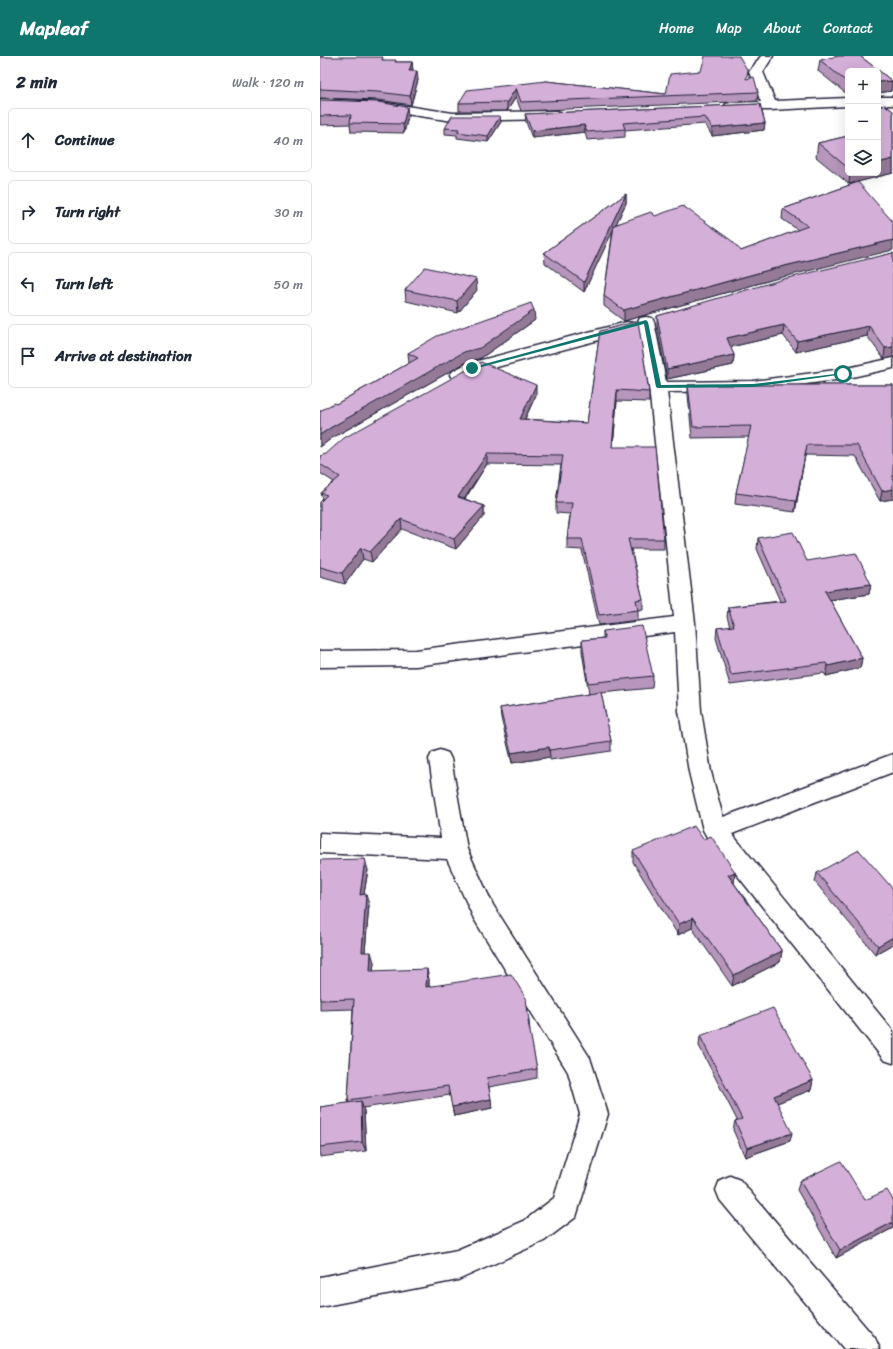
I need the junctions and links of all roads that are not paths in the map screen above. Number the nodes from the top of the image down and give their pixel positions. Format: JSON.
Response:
{"nodes":[{"id":1,"x":767,"y":56,"type":"edge"},
{"id":2,"x":320,"y":102,"type":"edge"},
{"id":3,"x":845,"y":102,"type":"edge"},
{"id":4,"x":770,"y":106,"type":"junction"},
{"id":5,"x":716,"y":108,"type":"edge"},
{"id":6,"x":567,"y":114,"type":"edge"},
{"id":7,"x":893,"y":363,"type":"edge"},
{"id":8,"x":446,"y":383,"type":"edge"},
{"id":9,"x":658,"y":387,"type":"junction"},
{"id":10,"x":685,"y":623,"type":"junction"},
{"id":11,"x":320,"y":659,"type":"edge"},
{"id":12,"x":440,"y":759,"type":"dead end"},
{"id":13,"x":893,"y":763,"type":"edge"},
{"id":14,"x":715,"y":830,"type":"junction"},
{"id":15,"x":320,"y":843,"type":"edge"},
{"id":16,"x":455,"y":849,"type":"junction"},
{"id":17,"x":893,"y":1051,"type":"edge"},
{"id":18,"x":730,"y":1190,"type":"dead end"},
{"id":19,"x":320,"y":1292,"type":"edge"},
{"id":20,"x":864,"y":1349,"type":"edge"}],
"edges":[{"from":1,"to":4,"type":"street"},
{"from":2,"to":6,"type":"street"},
{"from":3,"to":4,"type":"street"},
{"from":4,"to":5,"type":"street"},
{"from":7,"to":9,"type":"street"},
{"from":8,"to":9,"type":"street"},
{"from":9,"to":10,"type":"street"},
{"from":10,"to":11,"type":"street"},
{"from":10,"to":14,"type":"street"},
{"from":12,"to":16,"type":"street"},
{"from":13,"to":14,"type":"street"},
{"from":14,"to":17,"type":"street"},
{"from":15,"to":16,"type":"street"},
{"from":16,"to":19,"type":"street"},
{"from":18,"to":20,"type":"street"}]}
